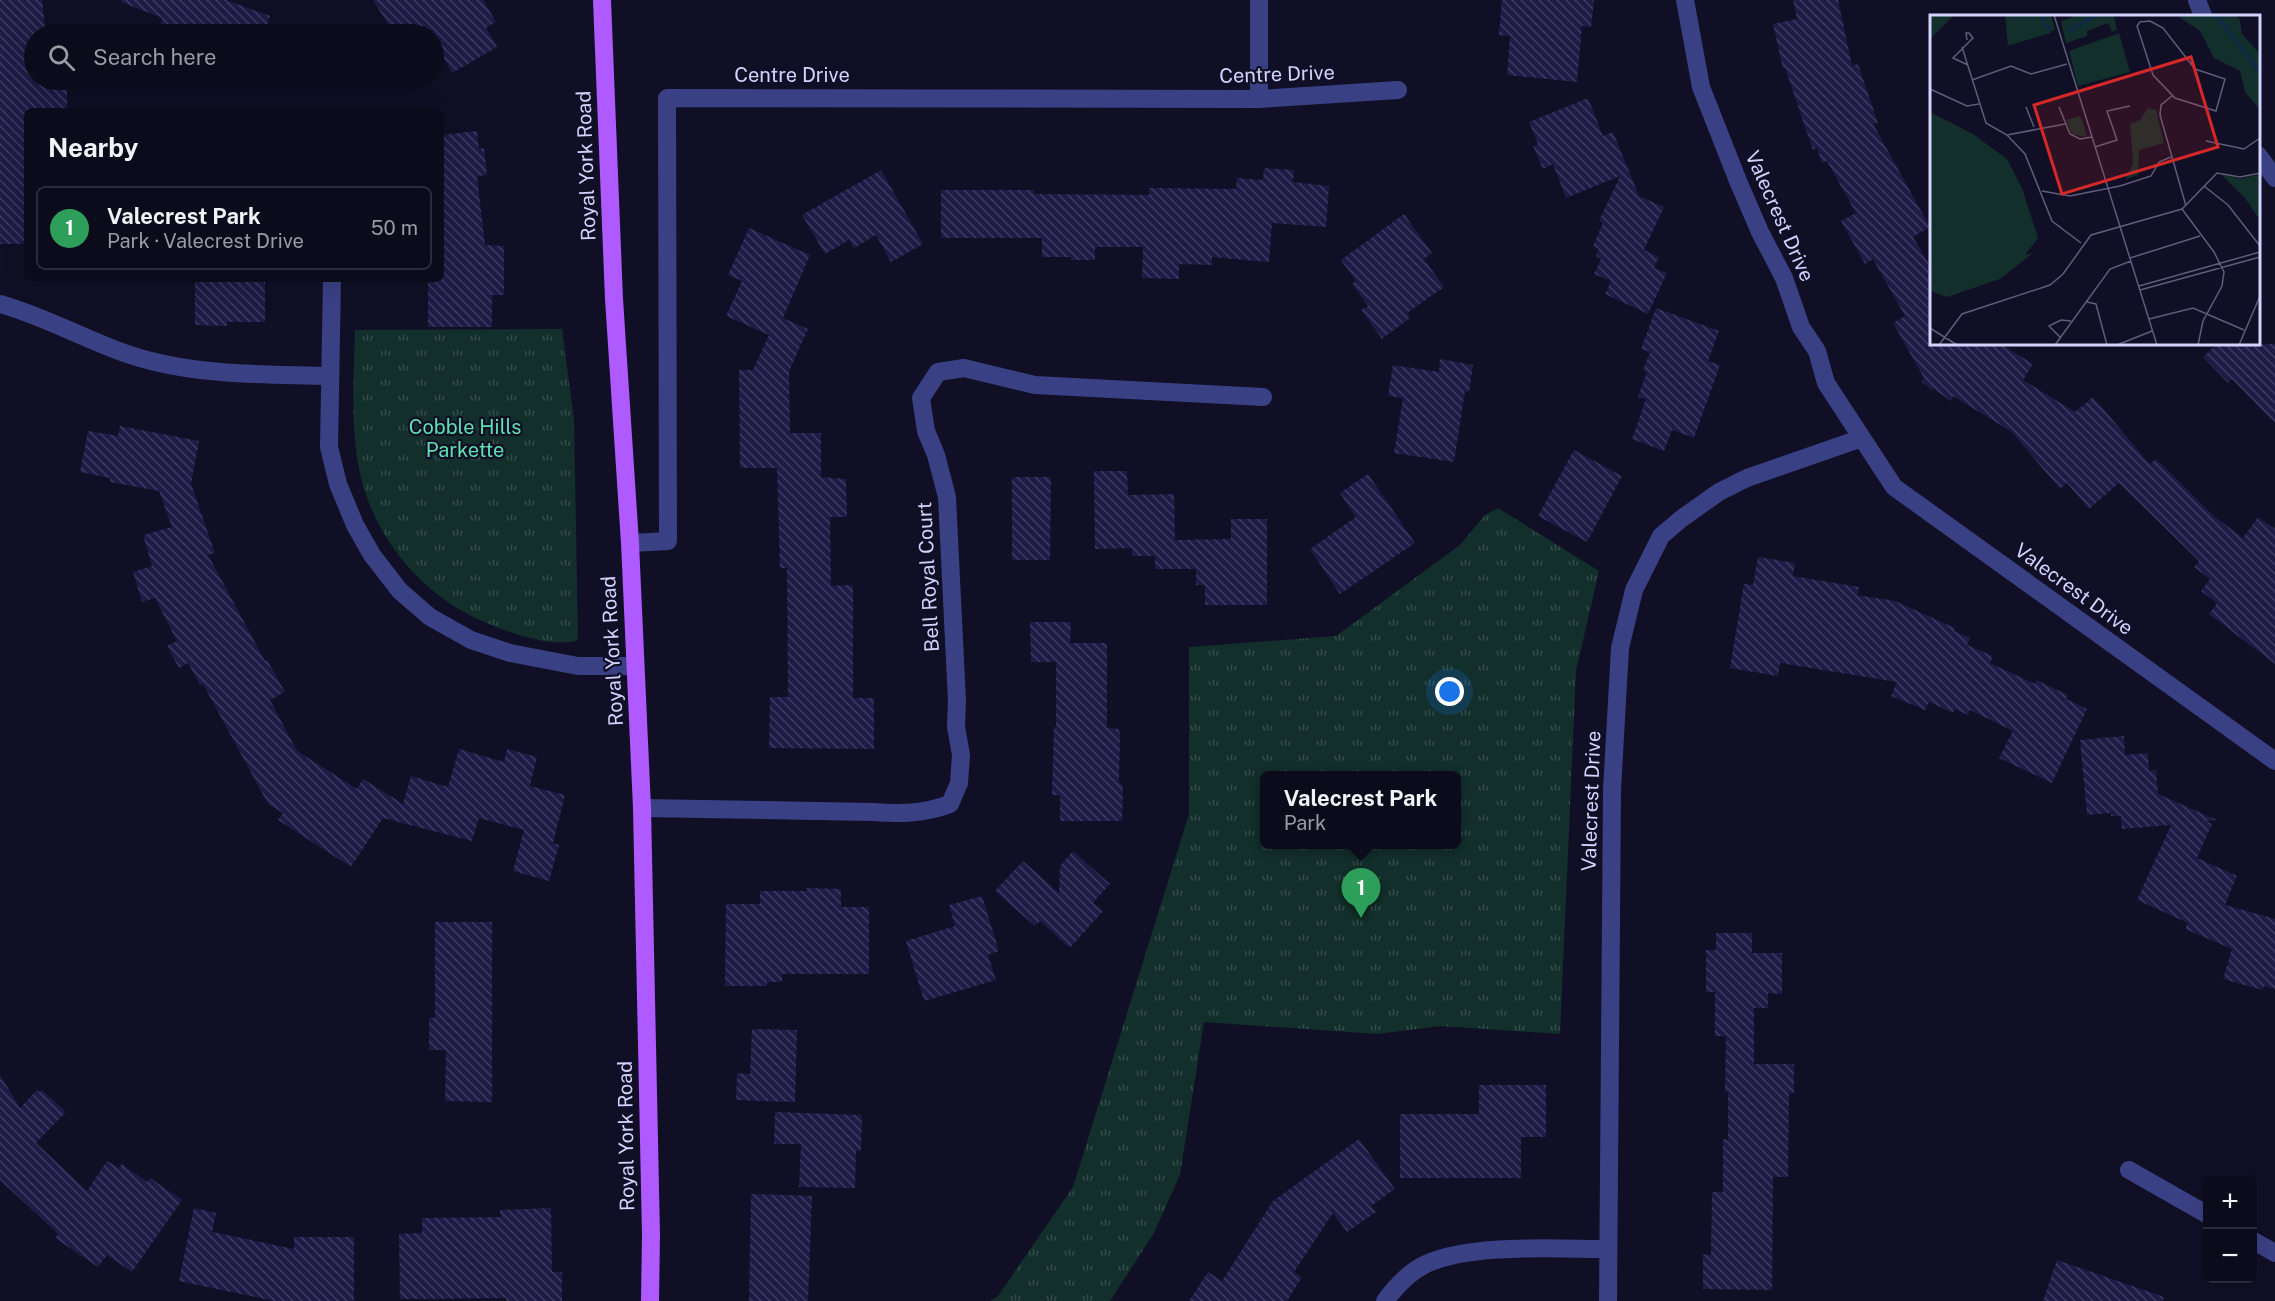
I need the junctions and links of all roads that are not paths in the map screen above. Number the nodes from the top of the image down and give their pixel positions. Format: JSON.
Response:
{"nodes":[{"id":1,"x":602,"y":0,"type":"edge"},
{"id":2,"x":1259,"y":0,"type":"edge"},
{"id":3,"x":1685,"y":0,"type":"edge"},
{"id":4,"x":2198,"y":0,"type":"edge"},
{"id":5,"x":2203,"y":15,"type":"edge"},
{"id":6,"x":1398,"y":90,"type":"dead end"},
{"id":7,"x":1259,"y":99,"type":"junction"},
{"id":8,"x":2260,"y":156,"type":"edge"},
{"id":9,"x":2275,"y":178,"type":"edge"},
{"id":10,"x":332,"y":282,"type":"edge"},
{"id":11,"x":0,"y":304,"type":"edge"},
{"id":12,"x":330,"y":376,"type":"junction"},
{"id":13,"x":1263,"y":397,"type":"dead end"},
{"id":14,"x":1862,"y":438,"type":"junction"},
{"id":15,"x":630,"y":543,"type":"junction"},
{"id":16,"x":635,"y":666,"type":"junction"},
{"id":17,"x":2275,"y":761,"type":"edge"},
{"id":18,"x":642,"y":808,"type":"junction"},
{"id":19,"x":2129,"y":1170,"type":"dead end"},
{"id":20,"x":2203,"y":1212,"type":"edge"},
{"id":21,"x":2257,"y":1242,"type":"edge"},
{"id":22,"x":1608,"y":1249,"type":"junction"},
{"id":23,"x":2275,"y":1253,"type":"edge"},
{"id":24,"x":650,"y":1301,"type":"edge"},
{"id":25,"x":1385,"y":1301,"type":"edge"},
{"id":26,"x":1608,"y":1301,"type":"edge"}],
"edges":[{"from":1,"to":15,"type":"main road","name":"Royal York Road"},
{"from":2,"to":7,"type":"street"},
{"from":3,"to":14,"type":"street","name":"Valecrest Drive"},
{"from":4,"to":5,"type":"street"},
{"from":6,"to":7,"type":"street","name":"Centre Drive"},
{"from":7,"to":15,"type":"street","name":"Centre Drive"},
{"from":8,"to":9,"type":"street"},
{"from":10,"to":12,"type":"street"},
{"from":11,"to":12,"type":"street"},
{"from":12,"to":16,"type":"street"},
{"from":13,"to":18,"type":"street","name":"Bell Royal Court"},
{"from":14,"to":17,"type":"street","name":"Valecrest Drive"},
{"from":14,"to":22,"type":"street","name":"Valecrest Drive"},
{"from":15,"to":16,"type":"main road","name":"Royal York Road"},
{"from":16,"to":18,"type":"main road","name":"Royal York Road"},
{"from":18,"to":24,"type":"main road","name":"Royal York Road"},
{"from":19,"to":20,"type":"street"},
{"from":21,"to":23,"type":"street"},
{"from":22,"to":25,"type":"street"},
{"from":22,"to":26,"type":"street","name":"Valecrest Drive"}]}
